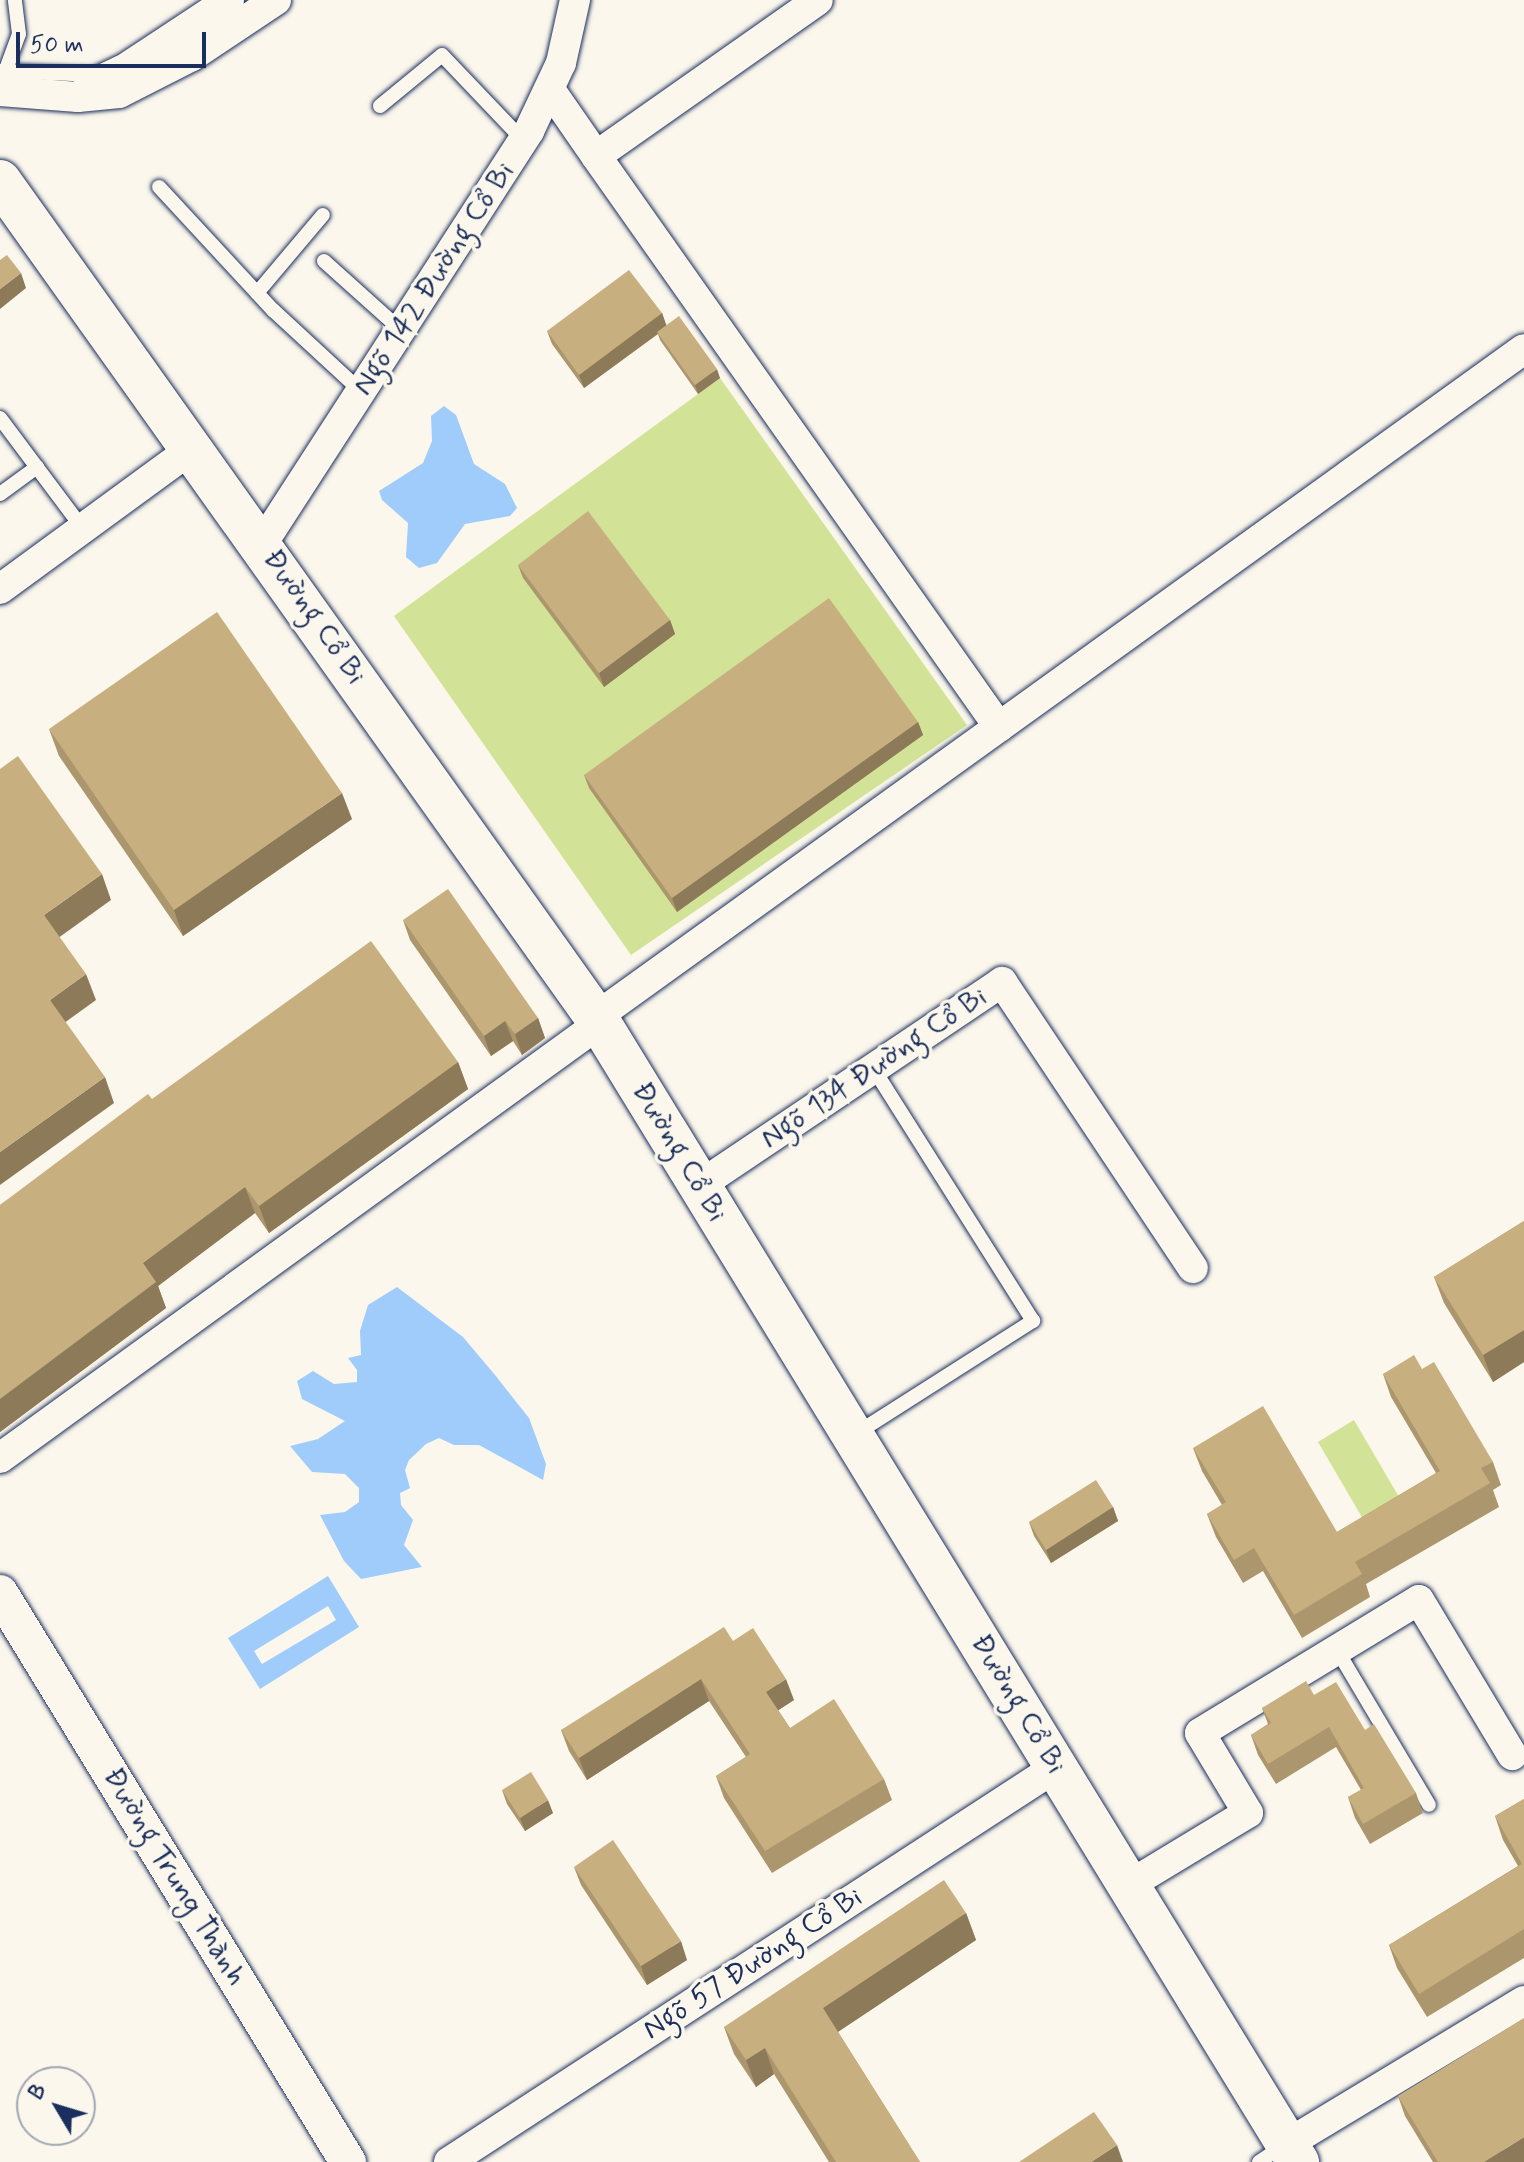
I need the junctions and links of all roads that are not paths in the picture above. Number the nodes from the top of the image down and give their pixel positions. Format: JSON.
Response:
{"nodes":[{"id":1,"x":15,"y":0,"type":"edge"},
{"id":2,"x":229,"y":0,"type":"edge"},
{"id":3,"x":276,"y":0,"type":"edge"},
{"id":4,"x":575,"y":0,"type":"edge"},
{"id":5,"x":818,"y":0,"type":"edge"},
{"id":6,"x":116,"y":74,"type":"junction"},
{"id":7,"x":2,"y":78,"type":"edge"},
{"id":8,"x":551,"y":91,"type":"junction"},
{"id":9,"x":64,"y":95,"type":"junction"},
{"id":10,"x":380,"y":106,"type":"dead end"},
{"id":11,"x":523,"y":140,"type":"junction"},
{"id":12,"x":596,"y":156,"type":"junction"},
{"id":13,"x":0,"y":181,"type":"edge"},
{"id":14,"x":159,"y":187,"type":"dead end"},
{"id":15,"x":323,"y":215,"type":"dead end"},
{"id":16,"x":324,"y":261,"type":"dead end"},
{"id":17,"x":257,"y":293,"type":"junction"},
{"id":18,"x":402,"y":331,"type":"junction"},
{"id":19,"x":1524,"y":349,"type":"edge"},
{"id":20,"x":362,"y":393,"type":"junction"},
{"id":21,"x":0,"y":418,"type":"edge"},
{"id":22,"x":193,"y":448,"type":"junction"},
{"id":23,"x":37,"y":467,"type":"junction"},
{"id":24,"x":0,"y":494,"type":"edge"},
{"id":25,"x":83,"y":529,"type":"junction"},
{"id":26,"x":262,"y":544,"type":"junction"},
{"id":27,"x":0,"y":589,"type":"edge"},
{"id":28,"x":999,"y":727,"type":"junction"},
{"id":29,"x":598,"y":1020,"type":"junction"},
{"id":30,"x":873,"y":1068,"type":"junction"},
{"id":31,"x":700,"y":1185,"type":"junction"},
{"id":32,"x":1193,"y":1268,"type":"dead end"},
{"id":33,"x":854,"y":1436,"type":"junction"},
{"id":34,"x":0,"y":1458,"type":"edge"},
{"id":35,"x":0,"y":1593,"type":"edge"},
{"id":36,"x":1337,"y":1650,"type":"junction"},
{"id":37,"x":1512,"y":1755,"type":"dead end"},
{"id":38,"x":1056,"y":1767,"type":"junction"},
{"id":39,"x":1429,"y":1805,"type":"dead end"},
{"id":40,"x":1129,"y":1885,"type":"junction"},
{"id":41,"x":1524,"y":2001,"type":"edge"},
{"id":42,"x":1282,"y":2156,"type":"edge"},
{"id":43,"x":348,"y":2162,"type":"edge"},
{"id":44,"x":449,"y":2162,"type":"edge"}],
"edges":[{"from":1,"to":7,"type":"lane"},
{"from":2,"to":6,"type":"street"},
{"from":3,"to":9,"type":"street"},
{"from":4,"to":8,"type":"street","name":"Ngõ 142 Đường Cổ Bi"},
{"from":5,"to":12,"type":"street"},
{"from":6,"to":7,"type":"lane"},
{"from":6,"to":9,"type":"street"},
{"from":7,"to":9,"type":"street"},
{"from":8,"to":11,"type":"street","name":"Ngõ 142 Đường Cổ Bi"},
{"from":8,"to":12,"type":"street"},
{"from":10,"to":11,"type":"lane"},
{"from":11,"to":18,"type":"street","name":"Ngõ 142 Đường Cổ Bi"},
{"from":12,"to":28,"type":"street"},
{"from":13,"to":22,"type":"main road","name":"Đường Cổ Bi"},
{"from":14,"to":17,"type":"lane"},
{"from":15,"to":17,"type":"lane"},
{"from":16,"to":18,"type":"lane"},
{"from":17,"to":20,"type":"lane"},
{"from":18,"to":20,"type":"street","name":"Ngõ 142 Đường Cổ Bi"},
{"from":19,"to":28,"type":"street"},
{"from":20,"to":26,"type":"street","name":"Ngõ 142 Đường Cổ Bi"},
{"from":21,"to":23,"type":"lane"},
{"from":22,"to":25,"type":"street"},
{"from":22,"to":26,"type":"main road","name":"Đường Cổ Bi"},
{"from":23,"to":24,"type":"lane"},
{"from":23,"to":25,"type":"lane"},
{"from":25,"to":27,"type":"street"},
{"from":26,"to":29,"type":"main road","name":"Đường Cổ Bi"},
{"from":28,"to":29,"type":"street"},
{"from":29,"to":31,"type":"main road","name":"Đường Cổ Bi"},
{"from":29,"to":34,"type":"street"},
{"from":30,"to":31,"type":"street","name":"Ngõ 134 Đường Cổ Bi"},
{"from":30,"to":32,"type":"street","name":"Ngõ 134 Đường Cổ Bi"},
{"from":30,"to":33,"type":"lane"},
{"from":31,"to":33,"type":"main road","name":"Đường Cổ Bi"},
{"from":33,"to":38,"type":"main road","name":"Đường Cổ Bi"},
{"from":35,"to":43,"type":"street","name":"Đường Trung Thành"},
{"from":36,"to":37,"type":"street"},
{"from":36,"to":39,"type":"lane"},
{"from":36,"to":40,"type":"street"},
{"from":38,"to":40,"type":"main road","name":"Đường Cổ Bi"},
{"from":38,"to":44,"type":"street","name":"Ngõ 57 Đường Cổ Bi"},
{"from":40,"to":42,"type":"main road","name":"Đường Cổ Bi"},
{"from":41,"to":42,"type":"street"}]}
